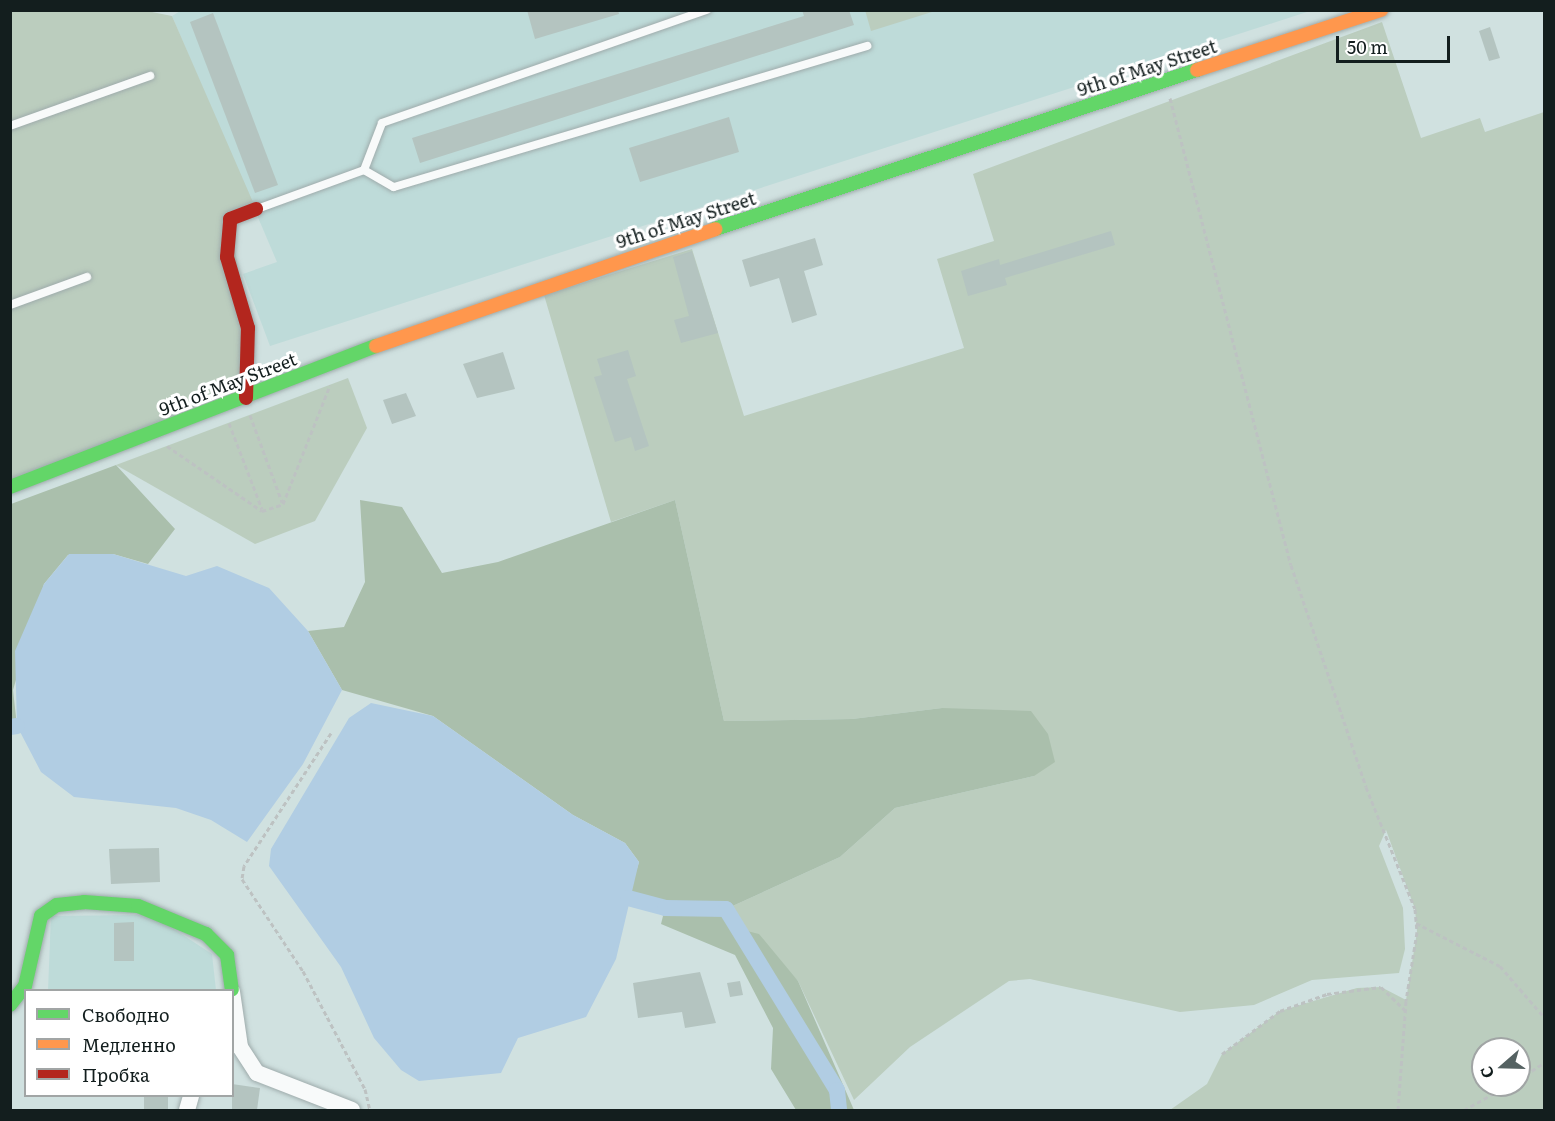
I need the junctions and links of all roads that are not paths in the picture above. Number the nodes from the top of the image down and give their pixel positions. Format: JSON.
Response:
{"nodes":[{"id":1,"x":707,"y":10,"type":"edge"},
{"id":2,"x":1381,"y":10,"type":"edge"},
{"id":3,"x":867,"y":46,"type":"dead end"},
{"id":4,"x":150,"y":76,"type":"dead end"},
{"id":5,"x":10,"y":126,"type":"edge"},
{"id":6,"x":364,"y":170,"type":"junction"},
{"id":7,"x":256,"y":209,"type":"joint"},
{"id":8,"x":87,"y":277,"type":"dead end"},
{"id":9,"x":10,"y":305,"type":"edge"},
{"id":10,"x":246,"y":398,"type":"junction"},
{"id":11,"x":10,"y":487,"type":"edge"},
{"id":12,"x":232,"y":989,"type":"edge"},
{"id":13,"x":10,"y":1005,"type":"edge"},
{"id":14,"x":234,"y":1020,"type":"edge"},
{"id":15,"x":236,"y":1050,"type":"edge"},
{"id":16,"x":352,"y":1110,"type":"edge"}],
"edges":[{"from":1,"to":6,"type":"lane"},
{"from":2,"to":10,"type":"street","name":"9th of May Street"},
{"from":3,"to":6,"type":"lane"},
{"from":4,"to":5,"type":"lane"},
{"from":6,"to":7,"type":"lane"},
{"from":7,"to":10,"type":"street"},
{"from":8,"to":9,"type":"lane"},
{"from":10,"to":11,"type":"street","name":"9th of May Street"},
{"from":12,"to":13,"type":"street"},
{"from":14,"to":15,"type":"street"},
{"from":15,"to":16,"type":"street"}]}
